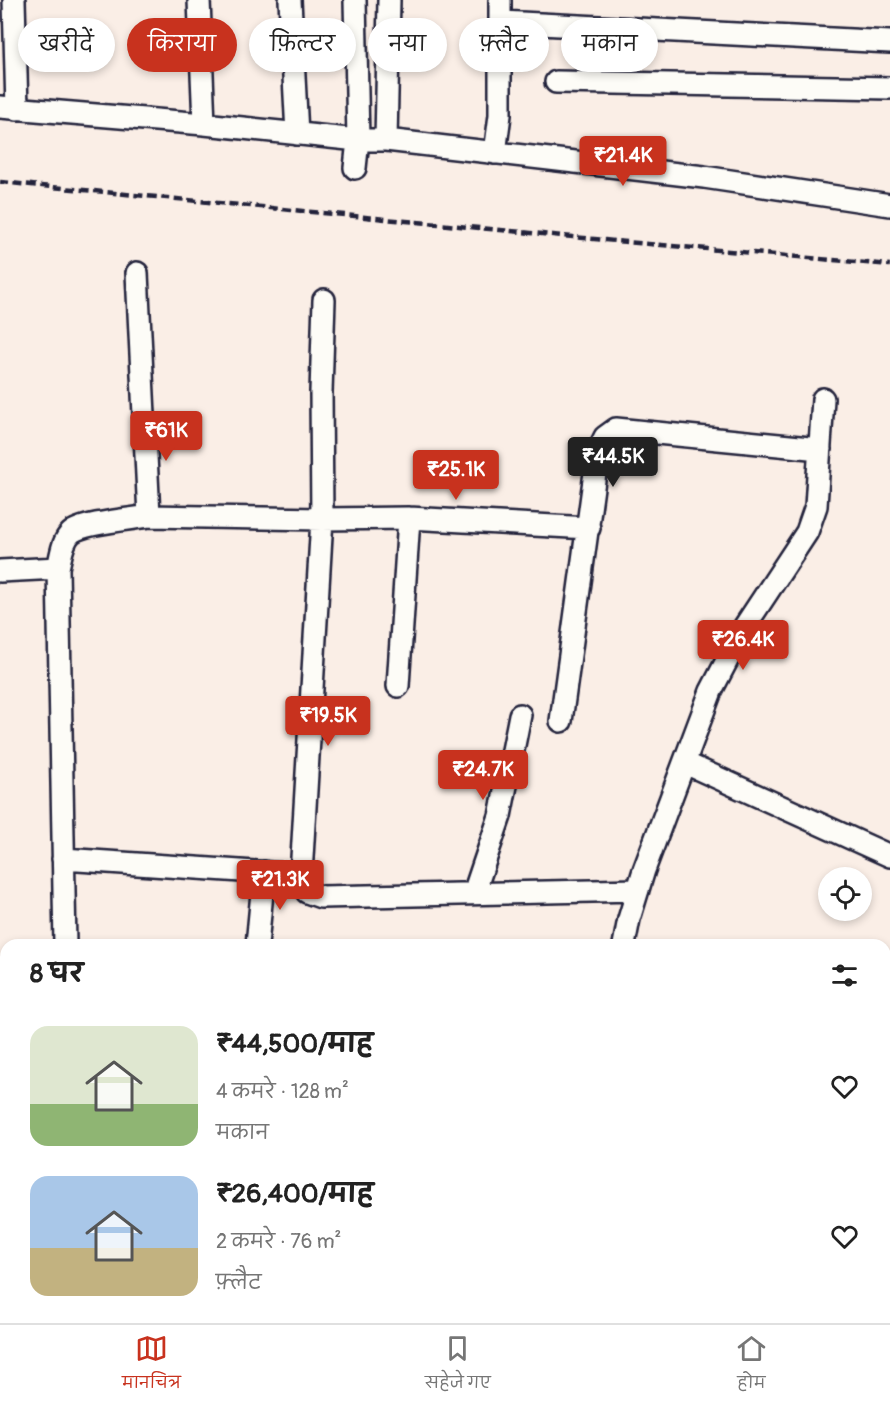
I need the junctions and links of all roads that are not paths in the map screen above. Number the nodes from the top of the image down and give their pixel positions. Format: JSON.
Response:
{"nodes":[{"id":1,"x":14,"y":0,"type":"edge"},
{"id":2,"x":199,"y":0,"type":"edge"},
{"id":3,"x":290,"y":0,"type":"edge"},
{"id":4,"x":356,"y":0,"type":"edge"},
{"id":5,"x":389,"y":0,"type":"edge"},
{"id":6,"x":501,"y":0,"type":"edge"},
{"id":7,"x":501,"y":18,"type":"edge"},
{"id":8,"x":549,"y":24,"type":"edge"},
{"id":9,"x":890,"y":42,"type":"edge"},
{"id":10,"x":500,"y":72,"type":"edge"},
{"id":11,"x":556,"y":82,"type":"dead end"},
{"id":12,"x":890,"y":88,"type":"edge"},
{"id":13,"x":9,"y":108,"type":"edge"},
{"id":14,"x":204,"y":124,"type":"junction"},
{"id":15,"x":297,"y":134,"type":"junction"},
{"id":16,"x":358,"y":140,"type":"junction"},
{"id":17,"x":386,"y":140,"type":"junction"},
{"id":18,"x":495,"y":153,"type":"junction"},
{"id":19,"x":355,"y":168,"type":"dead end"},
{"id":20,"x":890,"y":205,"type":"edge"},
{"id":21,"x":137,"y":273,"type":"dead end"},
{"id":22,"x":324,"y":300,"type":"dead end"},
{"id":23,"x":824,"y":399,"type":"dead end"},
{"id":24,"x":820,"y":449,"type":"junction"},
{"id":25,"x":149,"y":516,"type":"junction"},
{"id":26,"x":409,"y":518,"type":"junction"},
{"id":27,"x":322,"y":519,"type":"junction"},
{"id":28,"x":589,"y":528,"type":"junction"},
{"id":29,"x":58,"y":568,"type":"junction"},
{"id":30,"x":0,"y":571,"type":"edge"},
{"id":31,"x":398,"y":686,"type":"dead end"},
{"id":32,"x":520,"y":715,"type":"dead end"},
{"id":33,"x":561,"y":721,"type":"dead end"},
{"id":34,"x":685,"y":763,"type":"junction"},
{"id":35,"x":890,"y":856,"type":"edge"},
{"id":36,"x":63,"y":859,"type":"junction"},
{"id":37,"x":264,"y":872,"type":"junction"},
{"id":38,"x":301,"y":875,"type":"junction"},
{"id":39,"x":638,"y":890,"type":"junction"},
{"id":40,"x":474,"y":893,"type":"junction"},
{"id":41,"x":65,"y":939,"type":"edge"},
{"id":42,"x":258,"y":939,"type":"edge"},
{"id":43,"x":626,"y":939,"type":"edge"}],
"edges":[{"from":1,"to":13,"type":"street"},
{"from":2,"to":14,"type":"street"},
{"from":3,"to":15,"type":"street"},
{"from":4,"to":16,"type":"street"},
{"from":5,"to":17,"type":"street"},
{"from":6,"to":7,"type":"street"},
{"from":8,"to":9,"type":"street"},
{"from":10,"to":18,"type":"street"},
{"from":11,"to":12,"type":"street"},
{"from":13,"to":14,"type":"street"},
{"from":14,"to":15,"type":"street"},
{"from":15,"to":16,"type":"street"},
{"from":16,"to":17,"type":"street"},
{"from":16,"to":19,"type":"street"},
{"from":17,"to":18,"type":"street"},
{"from":18,"to":20,"type":"street"},
{"from":21,"to":25,"type":"street"},
{"from":22,"to":27,"type":"street"},
{"from":23,"to":24,"type":"street"},
{"from":24,"to":28,"type":"street"},
{"from":24,"to":34,"type":"street"},
{"from":25,"to":27,"type":"street"},
{"from":25,"to":29,"type":"street"},
{"from":26,"to":27,"type":"street"},
{"from":26,"to":28,"type":"street"},
{"from":26,"to":31,"type":"street"},
{"from":27,"to":38,"type":"street"},
{"from":28,"to":33,"type":"street"},
{"from":29,"to":30,"type":"street"},
{"from":29,"to":36,"type":"street"},
{"from":32,"to":40,"type":"street"},
{"from":34,"to":35,"type":"street"},
{"from":34,"to":39,"type":"street"},
{"from":36,"to":37,"type":"street"},
{"from":36,"to":41,"type":"street"},
{"from":37,"to":38,"type":"street"},
{"from":37,"to":42,"type":"street"},
{"from":38,"to":40,"type":"street"},
{"from":39,"to":40,"type":"street"},
{"from":39,"to":43,"type":"street"}]}
